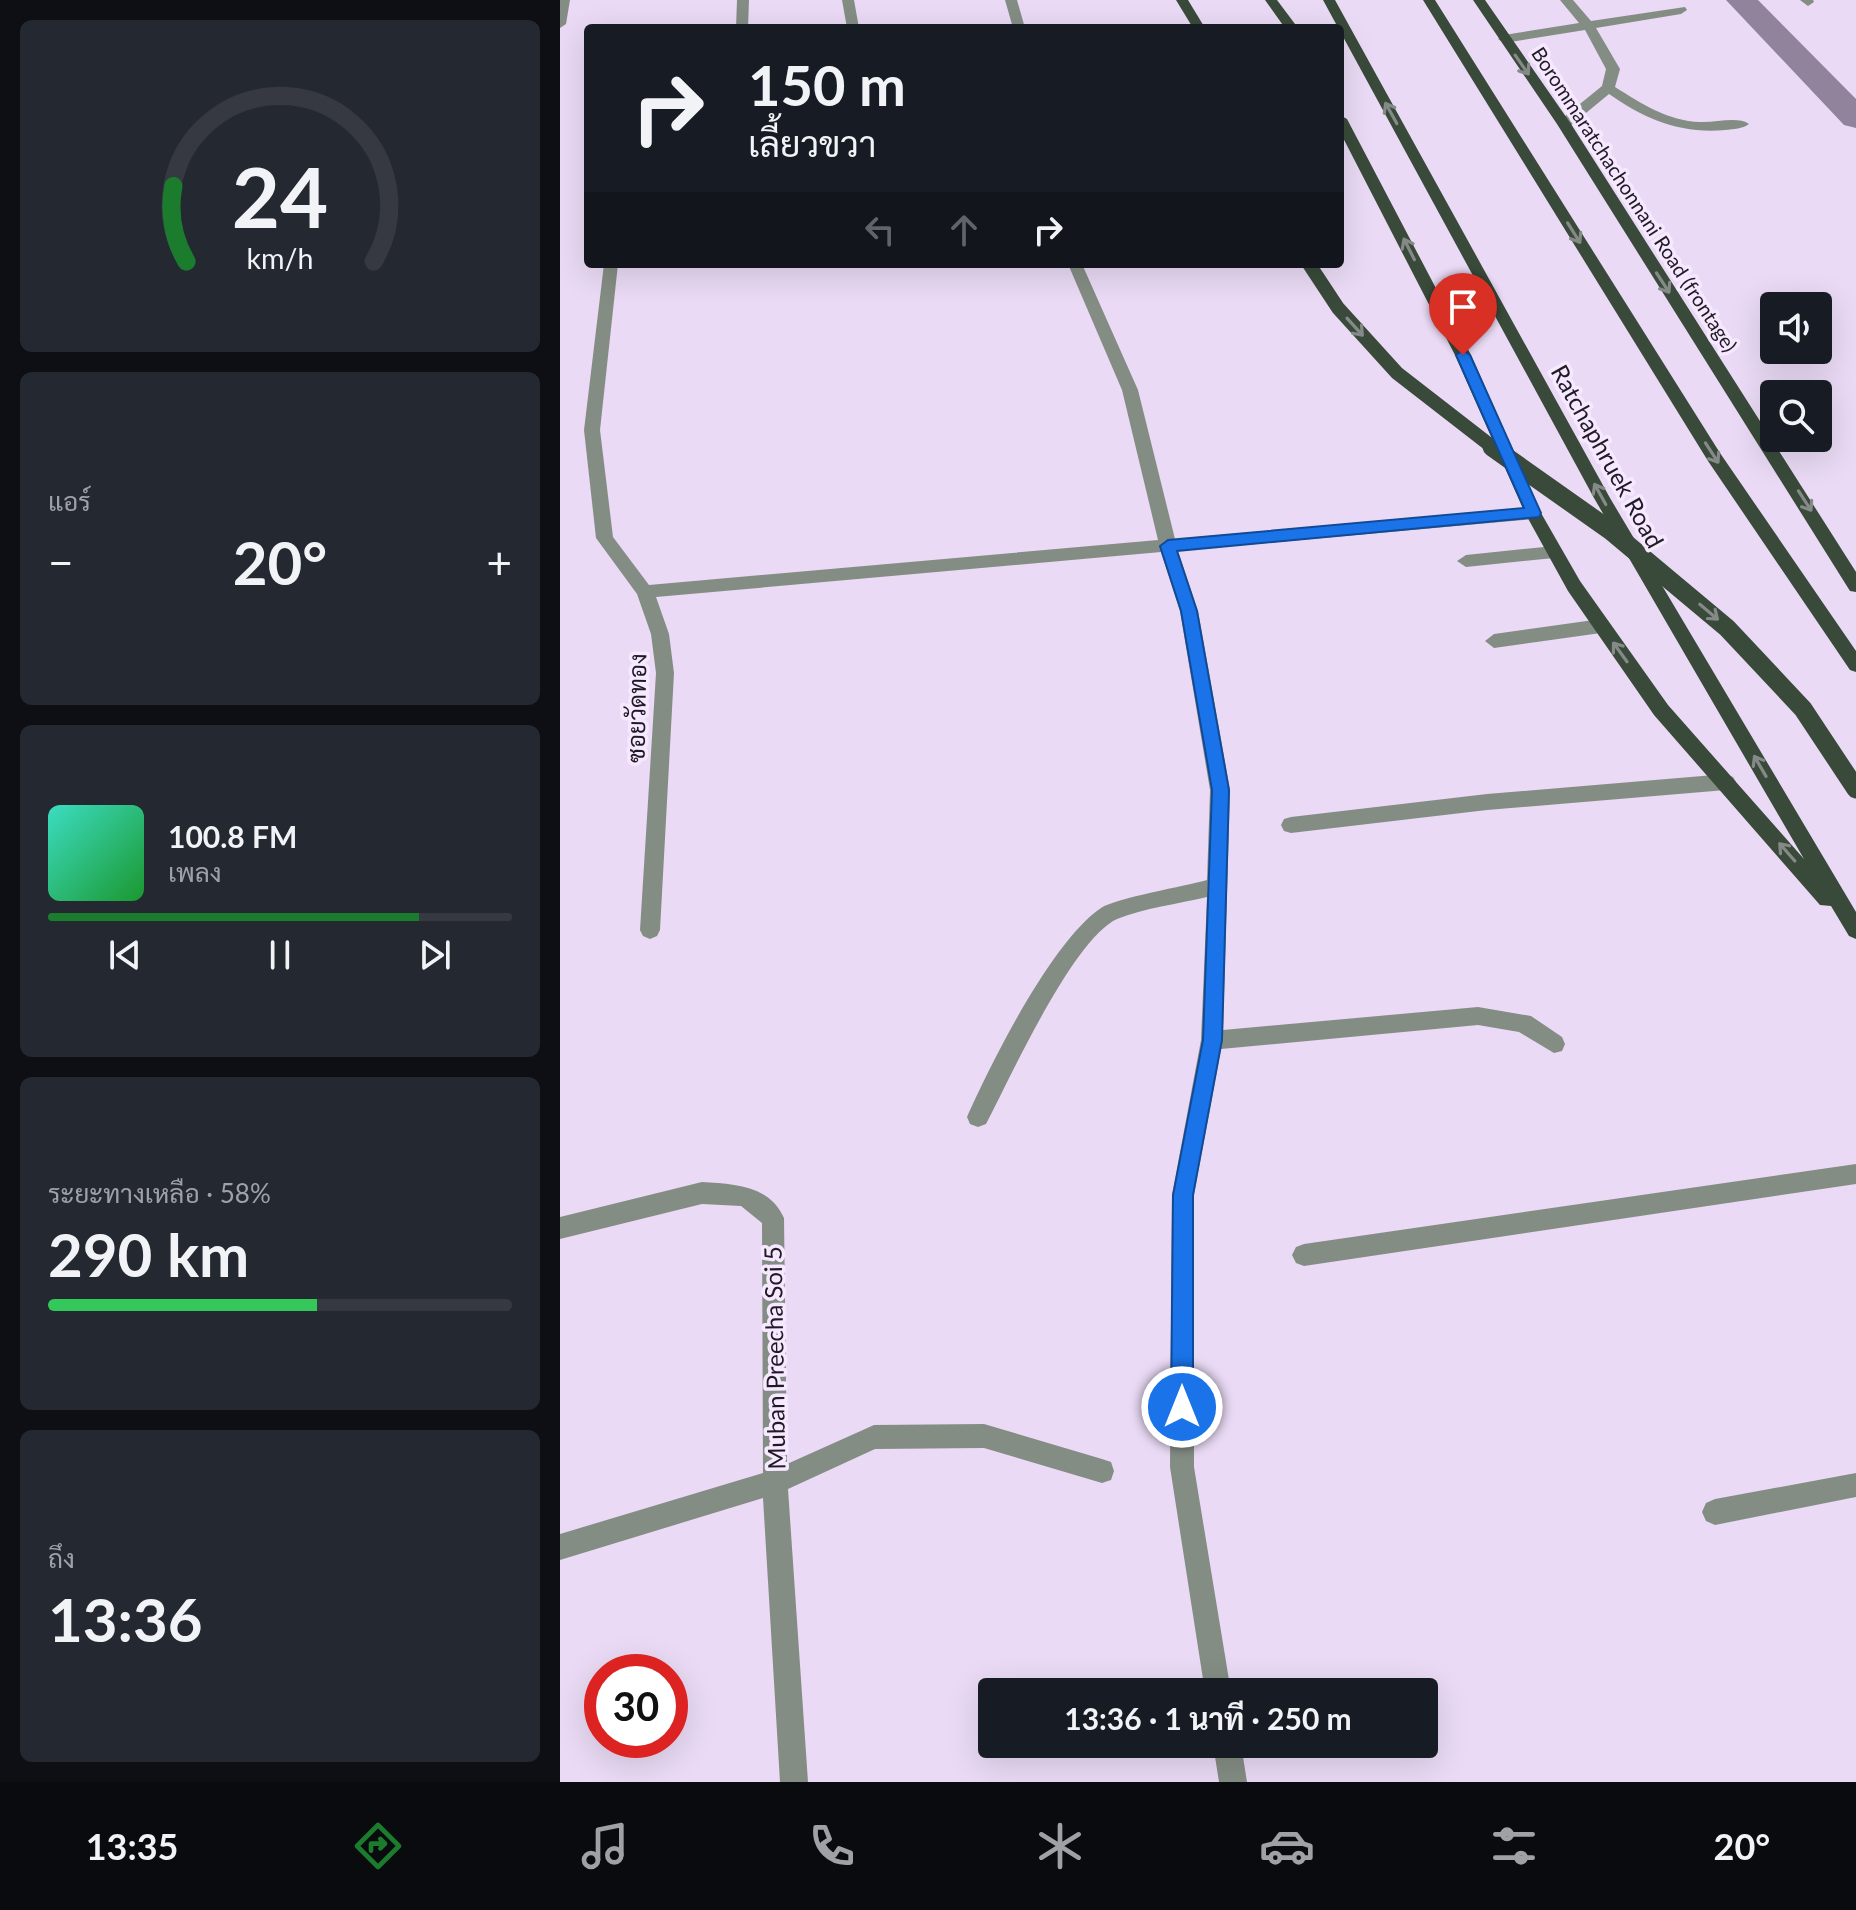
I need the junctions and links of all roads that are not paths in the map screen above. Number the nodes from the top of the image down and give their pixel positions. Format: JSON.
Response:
{"nodes":[{"id":1,"x":564,"y":0,"type":"edge"},
{"id":2,"x":743,"y":0,"type":"edge"},
{"id":3,"x":848,"y":0,"type":"edge"},
{"id":4,"x":1011,"y":0,"type":"edge"},
{"id":5,"x":1182,"y":0,"type":"edge"},
{"id":6,"x":1271,"y":0,"type":"edge"},
{"id":7,"x":1281,"y":0,"type":"edge"},
{"id":8,"x":1329,"y":0,"type":"edge"},
{"id":9,"x":1429,"y":0,"type":"edge"},
{"id":10,"x":1479,"y":0,"type":"edge"},
{"id":11,"x":1566,"y":0,"type":"edge"},
{"id":12,"x":1681,"y":10,"type":"dead end"},
{"id":13,"x":1289,"y":22,"type":"edge"},
{"id":14,"x":560,"y":24,"type":"edge"},
{"id":15,"x":742,"y":24,"type":"edge"},
{"id":16,"x":852,"y":24,"type":"edge"},
{"id":17,"x":1018,"y":24,"type":"edge"},
{"id":18,"x":1197,"y":24,"type":"edge"},
{"id":19,"x":1342,"y":24,"type":"edge"},
{"id":20,"x":1589,"y":26,"type":"junction"},
{"id":21,"x":1344,"y":27,"type":"edge"},
{"id":22,"x":1504,"y":39,"type":"junction"},
{"id":23,"x":1608,"y":88,"type":"junction"},
{"id":24,"x":1564,"y":124,"type":"junction"},
{"id":25,"x":1742,"y":124,"type":"dead end"},
{"id":26,"x":1344,"y":127,"type":"edge"},
{"id":27,"x":611,"y":268,"type":"edge"},
{"id":28,"x":1077,"y":268,"type":"edge"},
{"id":29,"x":1312,"y":268,"type":"edge"},
{"id":30,"x":1533,"y":513,"type":"junction"},
{"id":31,"x":1168,"y":546,"type":"junction"},
{"id":32,"x":1554,"y":552,"type":"junction"},
{"id":33,"x":1466,"y":561,"type":"dead end"},
{"id":34,"x":1856,"y":586,"type":"edge"},
{"id":35,"x":645,"y":592,"type":"junction"},
{"id":36,"x":1601,"y":626,"type":"junction"},
{"id":37,"x":1494,"y":641,"type":"dead end"},
{"id":38,"x":1856,"y":665,"type":"edge"},
{"id":39,"x":1726,"y":782,"type":"junction"},
{"id":40,"x":1856,"y":789,"type":"edge"},
{"id":41,"x":1291,"y":825,"type":"dead end"},
{"id":42,"x":1218,"y":886,"type":"junction"},
{"id":43,"x":650,"y":930,"type":"dead end"},
{"id":44,"x":1856,"y":931,"type":"edge"},
{"id":45,"x":1212,"y":1040,"type":"junction"},
{"id":46,"x":1554,"y":1044,"type":"dead end"},
{"id":47,"x":978,"y":1117,"type":"dead end"},
{"id":48,"x":1856,"y":1174,"type":"edge"},
{"id":49,"x":560,"y":1228,"type":"edge"},
{"id":50,"x":1304,"y":1255,"type":"dead end"},
{"id":51,"x":1102,"y":1471,"type":"dead end"},
{"id":52,"x":775,"y":1482,"type":"junction"},
{"id":53,"x":1856,"y":1485,"type":"edge"},
{"id":54,"x":1715,"y":1512,"type":"dead end"},
{"id":55,"x":560,"y":1547,"type":"edge"},
{"id":56,"x":1216,"y":1678,"type":"edge"},
{"id":57,"x":1229,"y":1758,"type":"edge"},
{"id":58,"x":794,"y":1782,"type":"edge"},
{"id":59,"x":1233,"y":1782,"type":"edge"}],
"edges":[{"from":1,"to":14,"type":"street"},
{"from":2,"to":15,"type":"street"},
{"from":3,"to":16,"type":"street"},
{"from":4,"to":17,"type":"street"},
{"from":5,"to":18,"type":"main road"},
{"from":6,"to":13,"type":"main road"},
{"from":7,"to":13,"type":"main road"},
{"from":19,"to":8,"type":"main road","name":"Ratchaphruek Road","one_way":true},
{"from":9,"to":38,"type":"main road","one_way":true},
{"from":10,"to":22,"type":"main road","name":"Borommaratchachonnani Road (frontage)"},
{"from":11,"to":20,"type":"street"},
{"from":12,"to":20,"type":"street"},
{"from":20,"to":22,"type":"street"},
{"from":20,"to":23,"type":"street"},
{"from":44,"to":21,"type":"main road","name":"Ratchaphruek Road","one_way":true},
{"from":22,"to":24,"type":"main road","name":"Borommaratchachonnani Road (frontage)","one_way":true},
{"from":23,"to":24,"type":"street"},
{"from":23,"to":25,"type":"street"},
{"from":24,"to":34,"type":"main road","name":"Borommaratchachonnani Road (frontage)","one_way":true},
{"from":30,"to":26,"type":"main road","one_way":true},
{"from":27,"to":35,"type":"street","name":"ซอยวัดทอง"},
{"from":28,"to":31,"type":"street"},
{"from":29,"to":40,"type":"main road","one_way":true,"bridge":true},
{"from":30,"to":31,"type":"street"},
{"from":30,"to":32,"type":"main road"},
{"from":31,"to":35,"type":"street"},
{"from":31,"to":42,"type":"street"},
{"from":32,"to":33,"type":"street"},
{"from":32,"to":36,"type":"main road"},
{"from":35,"to":43,"type":"street","name":"ซอยวัดทอง"},
{"from":36,"to":37,"type":"street"},
{"from":39,"to":36,"type":"main road","one_way":true},
{"from":39,"to":41,"type":"street"},
{"from":44,"to":39,"type":"main road","one_way":true},
{"from":42,"to":45,"type":"street"},
{"from":42,"to":47,"type":"street"},
{"from":45,"to":46,"type":"street"},
{"from":45,"to":56,"type":"street"},
{"from":48,"to":50,"type":"street"},
{"from":49,"to":52,"type":"street","name":"Muban Preecha Soi 5"},
{"from":51,"to":52,"type":"street"},
{"from":52,"to":55,"type":"street"},
{"from":52,"to":58,"type":"street"},
{"from":53,"to":54,"type":"street"},
{"from":57,"to":59,"type":"street"}]}
